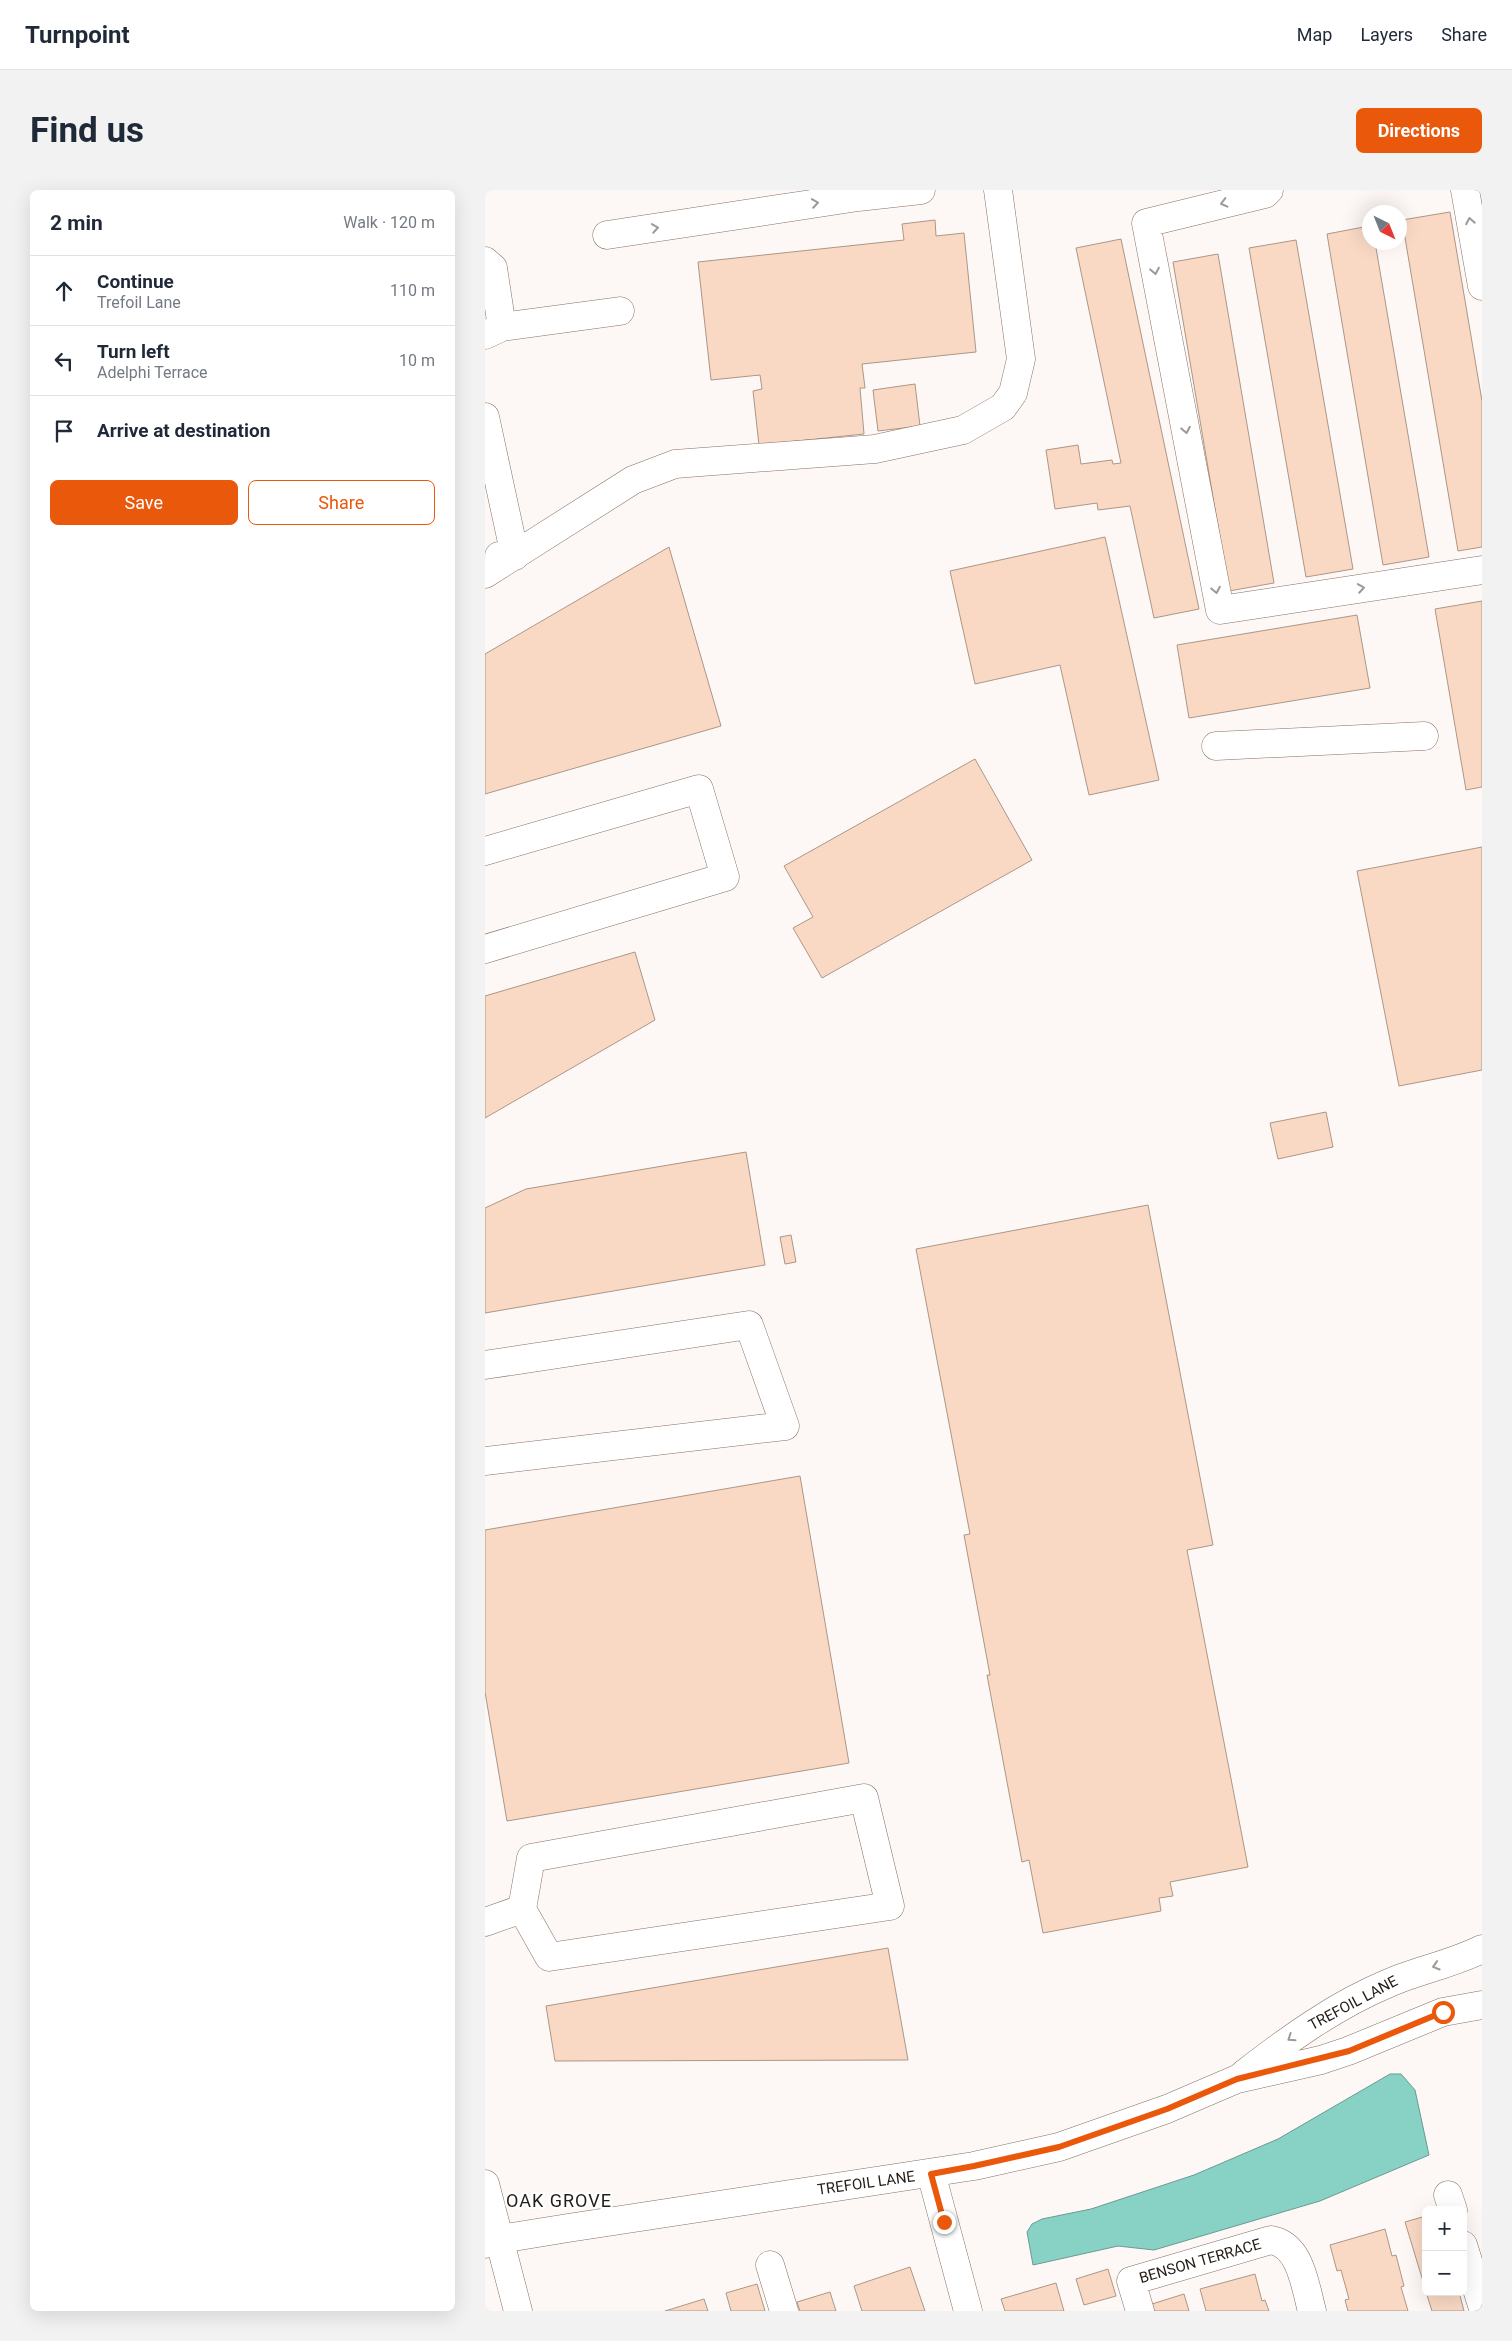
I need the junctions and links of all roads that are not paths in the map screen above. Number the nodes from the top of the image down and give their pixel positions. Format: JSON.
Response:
{"nodes":[{"id":1,"x":921,"y":190,"type":"edge"},
{"id":2,"x":998,"y":190,"type":"edge"},
{"id":3,"x":1269,"y":190,"type":"edge"},
{"id":4,"x":1465,"y":190,"type":"edge"},
{"id":5,"x":607,"y":235,"type":"dead end"},
{"id":6,"x":485,"y":260,"type":"edge"},
{"id":7,"x":1482,"y":286,"type":"edge"},
{"id":8,"x":620,"y":311,"type":"dead end"},
{"id":9,"x":493,"y":331,"type":"edge"},
{"id":10,"x":485,"y":416,"type":"edge"},
{"id":11,"x":485,"y":555,"type":"edge"},
{"id":12,"x":515,"y":556,"type":"junction"},
{"id":13,"x":1482,"y":570,"type":"edge"},
{"id":14,"x":485,"y":574,"type":"edge"},
{"id":15,"x":1424,"y":736,"type":"dead end"},
{"id":16,"x":1216,"y":746,"type":"dead end"},
{"id":17,"x":485,"y":851,"type":"edge"},
{"id":18,"x":485,"y":949,"type":"edge"},
{"id":19,"x":485,"y":1365,"type":"edge"},
{"id":20,"x":485,"y":1461,"type":"edge"},
{"id":21,"x":522,"y":1910,"type":"junction"},
{"id":22,"x":485,"y":1922,"type":"edge"},
{"id":23,"x":1482,"y":1949,"type":"edge"},
{"id":24,"x":1482,"y":2005,"type":"edge"},
{"id":25,"x":1237,"y":2079,"type":"junction"},
{"id":26,"x":931,"y":2174,"type":"junction"},
{"id":27,"x":485,"y":2184,"type":"edge"},
{"id":28,"x":492,"y":2241,"type":"edge"},
{"id":29,"x":1465,"y":2251,"type":"edge"},
{"id":30,"x":770,"y":2265,"type":"dead end"},
{"id":31,"x":1482,"y":2305,"type":"edge"},
{"id":32,"x":518,"y":2311,"type":"edge"},
{"id":33,"x":784,"y":2311,"type":"edge"},
{"id":34,"x":968,"y":2311,"type":"edge"},
{"id":35,"x":1140,"y":2311,"type":"edge"},
{"id":36,"x":1313,"y":2311,"type":"edge"}],
"edges":[{"from":5,"to":1,"type":"street","one_way":true},
{"from":2,"to":12,"type":"street"},
{"from":3,"to":13,"type":"street","one_way":true},
{"from":7,"to":4,"type":"street","one_way":true},
{"from":6,"to":9,"type":"street"},
{"from":8,"to":9,"type":"street"},
{"from":10,"to":12,"type":"street"},
{"from":11,"to":12,"type":"street"},
{"from":12,"to":14,"type":"street"},
{"from":15,"to":16,"type":"street"},
{"from":17,"to":18,"type":"street"},
{"from":19,"to":20,"type":"street"},
{"from":21,"to":21,"type":"street"},
{"from":21,"to":22,"type":"street"},
{"from":23,"to":25,"type":"street","name":"TREFOIL LANE","one_way":true},
{"from":24,"to":25,"type":"street","name":"TREFOIL LANE"},
{"from":25,"to":26,"type":"street","name":"TREFOIL LANE"},
{"from":26,"to":28,"type":"street","name":"TREFOIL LANE"},
{"from":26,"to":34,"type":"street"},
{"from":27,"to":28,"type":"street"},
{"from":28,"to":32,"type":"street"},
{"from":29,"to":31,"type":"street"},
{"from":30,"to":33,"type":"street"},
{"from":35,"to":36,"type":"street","name":"BENSON TERRACE"}]}
